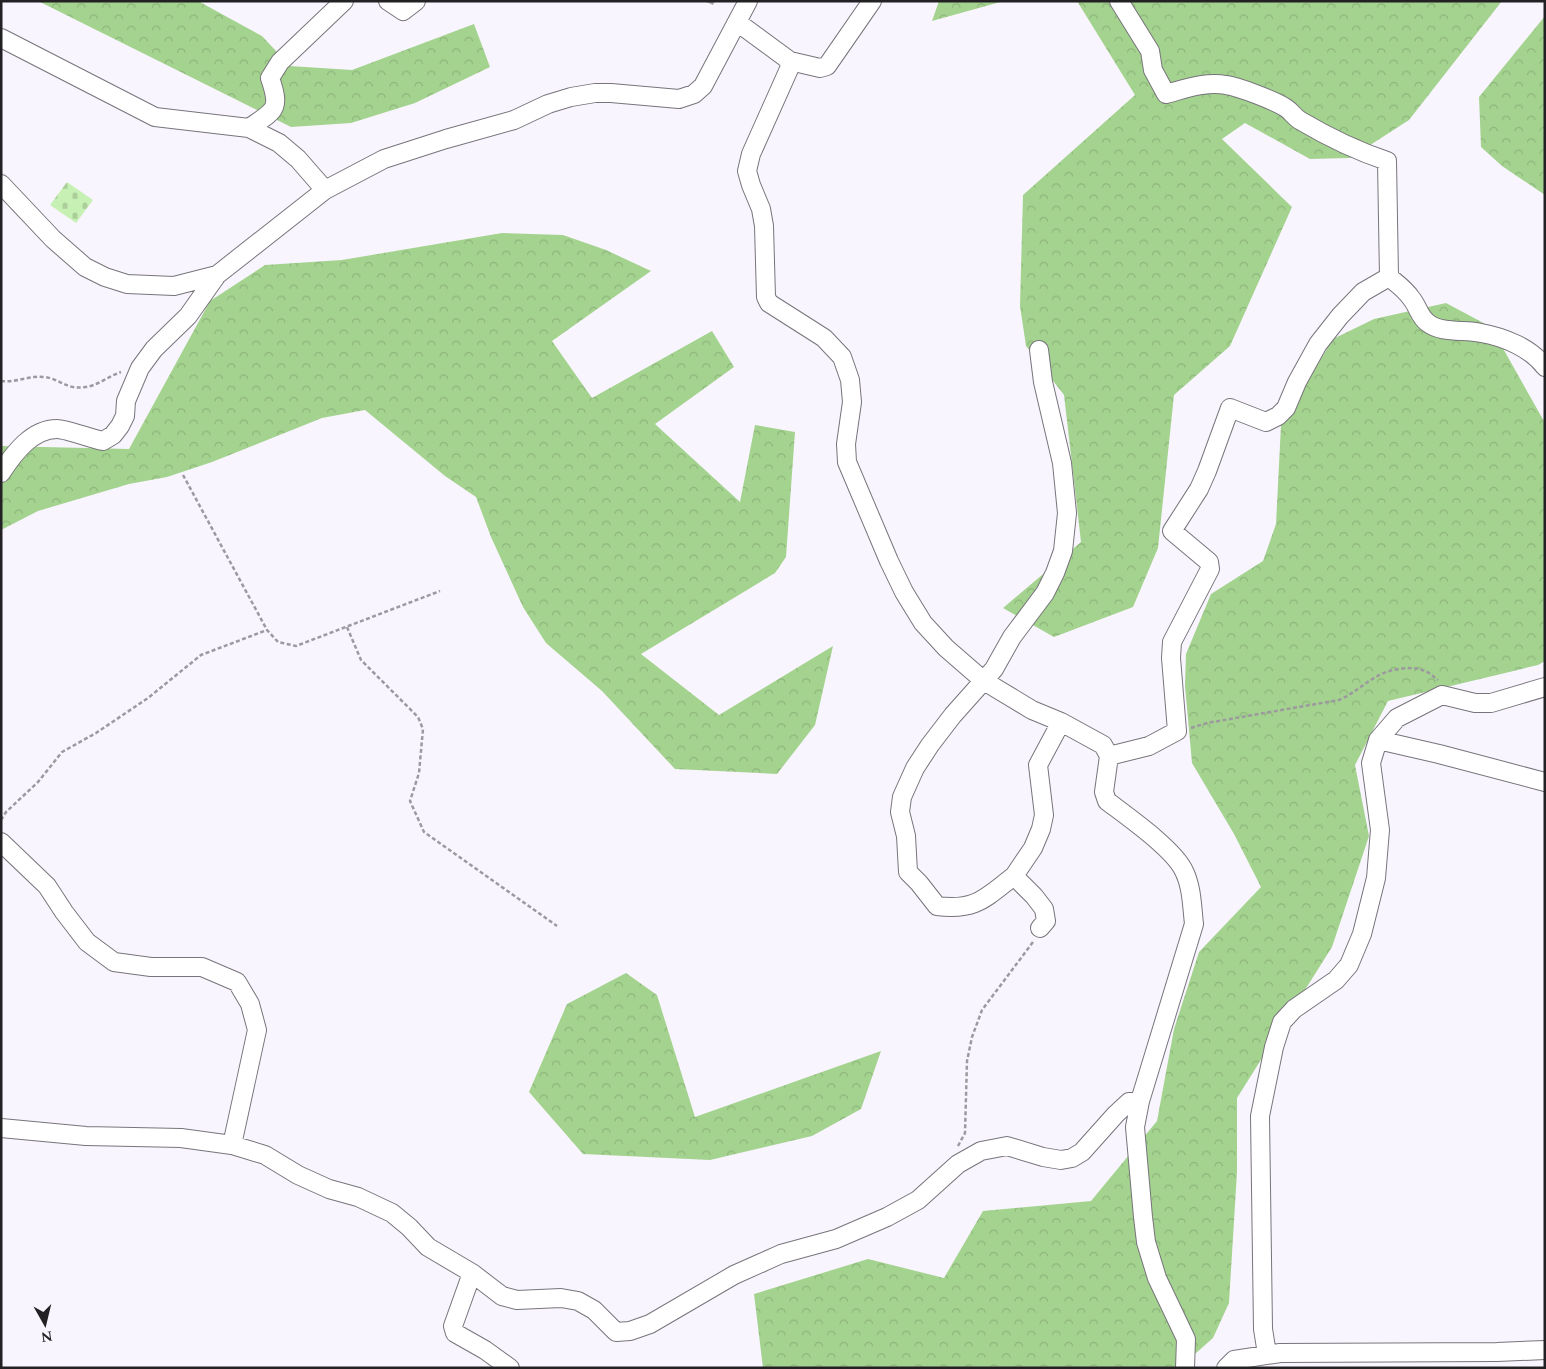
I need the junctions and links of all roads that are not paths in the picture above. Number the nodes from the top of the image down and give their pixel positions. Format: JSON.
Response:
{"nodes":[{"id":1,"x":344,"y":1,"type":"edge"},
{"id":2,"x":388,"y":1,"type":"edge"},
{"id":3,"x":416,"y":1,"type":"edge"},
{"id":4,"x":748,"y":1,"type":"edge"},
{"id":5,"x":872,"y":1,"type":"edge"},
{"id":6,"x":1119,"y":1,"type":"edge"},
{"id":7,"x":738,"y":22,"type":"junction"},
{"id":8,"x":1,"y":38,"type":"edge"},
{"id":9,"x":790,"y":61,"type":"junction"},
{"id":10,"x":249,"y":128,"type":"junction"},
{"id":11,"x":1,"y":184,"type":"edge"},
{"id":12,"x":324,"y":190,"type":"junction"},
{"id":13,"x":217,"y":276,"type":"junction"},
{"id":14,"x":1388,"y":276,"type":"junction"},
{"id":15,"x":1039,"y":350,"type":"dead end"},
{"id":16,"x":1545,"y":367,"type":"edge"},
{"id":17,"x":1,"y":473,"type":"edge"},
{"id":18,"x":984,"y":681,"type":"junction"},
{"id":19,"x":1545,"y":688,"type":"edge"},
{"id":20,"x":1061,"y":722,"type":"junction"},
{"id":21,"x":1378,"y":740,"type":"junction"},
{"id":22,"x":1109,"y":756,"type":"junction"},
{"id":23,"x":1545,"y":782,"type":"edge"},
{"id":24,"x":1,"y":842,"type":"edge"},
{"id":25,"x":1014,"y":876,"type":"junction"},
{"id":26,"x":1040,"y":928,"type":"road end"},
{"id":27,"x":1140,"y":1101,"type":"junction"},
{"id":28,"x":1,"y":1128,"type":"edge"},
{"id":29,"x":232,"y":1145,"type":"junction"},
{"id":30,"x":472,"y":1273,"type":"junction"},
{"id":31,"x":1545,"y":1350,"type":"edge"},
{"id":32,"x":1267,"y":1354,"type":"junction"},
{"id":33,"x":510,"y":1368,"type":"edge"},
{"id":34,"x":1185,"y":1368,"type":"edge"},
{"id":35,"x":1226,"y":1368,"type":"edge"}],
"edges":[{"from":1,"to":10,"type":"street"},
{"from":2,"to":3,"type":"street"},
{"from":4,"to":7,"type":"street"},
{"from":5,"to":9,"type":"street"},
{"from":6,"to":14,"type":"street"},
{"from":7,"to":9,"type":"street"},
{"from":7,"to":12,"type":"street"},
{"from":8,"to":10,"type":"street"},
{"from":9,"to":18,"type":"street"},
{"from":10,"to":12,"type":"street"},
{"from":11,"to":13,"type":"street"},
{"from":12,"to":13,"type":"street"},
{"from":13,"to":17,"type":"street"},
{"from":14,"to":16,"type":"street"},
{"from":14,"to":22,"type":"street"},
{"from":15,"to":18,"type":"street"},
{"from":18,"to":20,"type":"street"},
{"from":18,"to":25,"type":"street"},
{"from":19,"to":21,"type":"street"},
{"from":20,"to":22,"type":"street"},
{"from":20,"to":25,"type":"street"},
{"from":21,"to":23,"type":"street"},
{"from":21,"to":32,"type":"street"},
{"from":22,"to":27,"type":"street"},
{"from":24,"to":29,"type":"street"},
{"from":25,"to":26,"type":"street"},
{"from":27,"to":30,"type":"street"},
{"from":27,"to":34,"type":"street"},
{"from":28,"to":29,"type":"street"},
{"from":29,"to":30,"type":"street"},
{"from":30,"to":33,"type":"street"},
{"from":31,"to":32,"type":"street"},
{"from":32,"to":35,"type":"street"}]}
